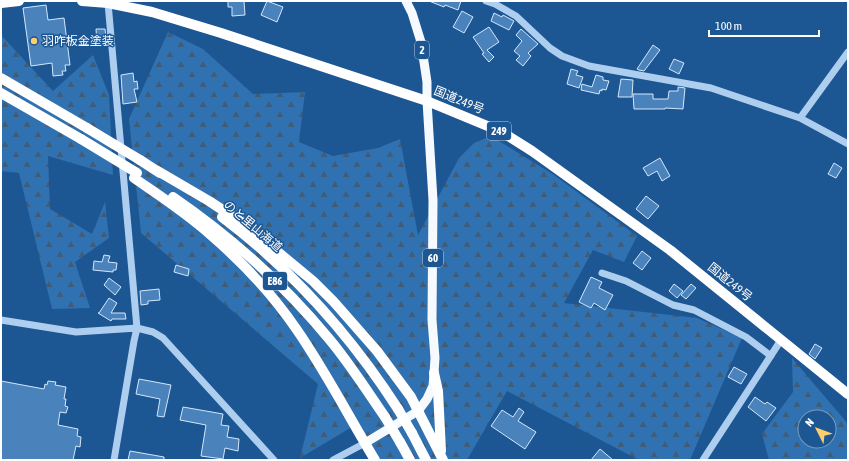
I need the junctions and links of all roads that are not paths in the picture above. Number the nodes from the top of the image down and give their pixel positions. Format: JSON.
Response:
{"nodes":[{"id":1,"x":19,"y":1,"type":"edge"},
{"id":2,"x":82,"y":1,"type":"edge"},
{"id":3,"x":406,"y":1,"type":"edge"},
{"id":4,"x":486,"y":1,"type":"edge"},
{"id":5,"x":1,"y":3,"type":"edge"},
{"id":6,"x":108,"y":3,"type":"junction"},
{"id":7,"x":848,"y":52,"type":"edge"},
{"id":8,"x":1,"y":78,"type":"edge"},
{"id":9,"x":1,"y":93,"type":"edge"},
{"id":10,"x":427,"y":101,"type":"junction"},
{"id":11,"x":800,"y":118,"type":"junction"},
{"id":12,"x":848,"y":144,"type":"edge"},
{"id":13,"x":156,"y":170,"type":"junction"},
{"id":14,"x":136,"y":175,"type":"junction"},
{"id":15,"x":602,"y":273,"type":"dead end"},
{"id":16,"x":1,"y":320,"type":"edge"},
{"id":17,"x":137,"y":328,"type":"junction"},
{"id":18,"x":781,"y":340,"type":"junction"},
{"id":19,"x":771,"y":356,"type":"junction"},
{"id":20,"x":434,"y":373,"type":"junction"},
{"id":21,"x":848,"y":394,"type":"edge"},
{"id":22,"x":418,"y":411,"type":"junction"},
{"id":23,"x":365,"y":443,"type":"junction"},
{"id":24,"x":114,"y":460,"type":"edge"},
{"id":25,"x":274,"y":460,"type":"edge"},
{"id":26,"x":333,"y":460,"type":"edge"},
{"id":27,"x":375,"y":460,"type":"edge"},
{"id":28,"x":410,"y":460,"type":"edge"},
{"id":29,"x":426,"y":460,"type":"edge"},
{"id":30,"x":443,"y":460,"type":"edge"},
{"id":31,"x":703,"y":460,"type":"edge"}],
"edges":[{"from":1,"to":5,"type":"highway"},
{"from":2,"to":6,"type":"highway","name":"国道249号","number":"249"},
{"from":3,"to":10,"type":"main road","number":"2"},
{"from":4,"to":11,"type":"street"},
{"from":6,"to":10,"type":"highway","name":"国道249号","number":"249"},
{"from":6,"to":17,"type":"street"},
{"from":7,"to":11,"type":"street"},
{"from":8,"to":13,"type":"highway","name":"のと里山海道","number":"E86","bridge":true},
{"from":9,"to":14,"type":"highway","bridge":true},
{"from":10,"to":18,"type":"highway","name":"国道249号","number":"249"},
{"from":10,"to":20,"type":"main road","number":"60"},
{"from":11,"to":12,"type":"street"},
{"from":13,"to":22,"type":"highway"},
{"from":13,"to":29,"type":"highway","name":"のと里山海道","number":"E86","bridge":true},
{"from":14,"to":23,"type":"highway"},
{"from":14,"to":28,"type":"highway","number":"E86","bridge":true},
{"from":15,"to":19,"type":"street"},
{"from":16,"to":17,"type":"street"},
{"from":17,"to":24,"type":"street"},
{"from":17,"to":25,"type":"street"},
{"from":18,"to":19,"type":"street"},
{"from":18,"to":21,"type":"highway","name":"国道249号","number":"249"},
{"from":19,"to":31,"type":"street"},
{"from":20,"to":22,"type":"main road","number":"60"},
{"from":20,"to":30,"type":"highway"},
{"from":22,"to":23,"type":"main road","number":"60"},
{"from":22,"to":30,"type":"highway"},
{"from":23,"to":26,"type":"street"},
{"from":23,"to":27,"type":"highway"}]}
